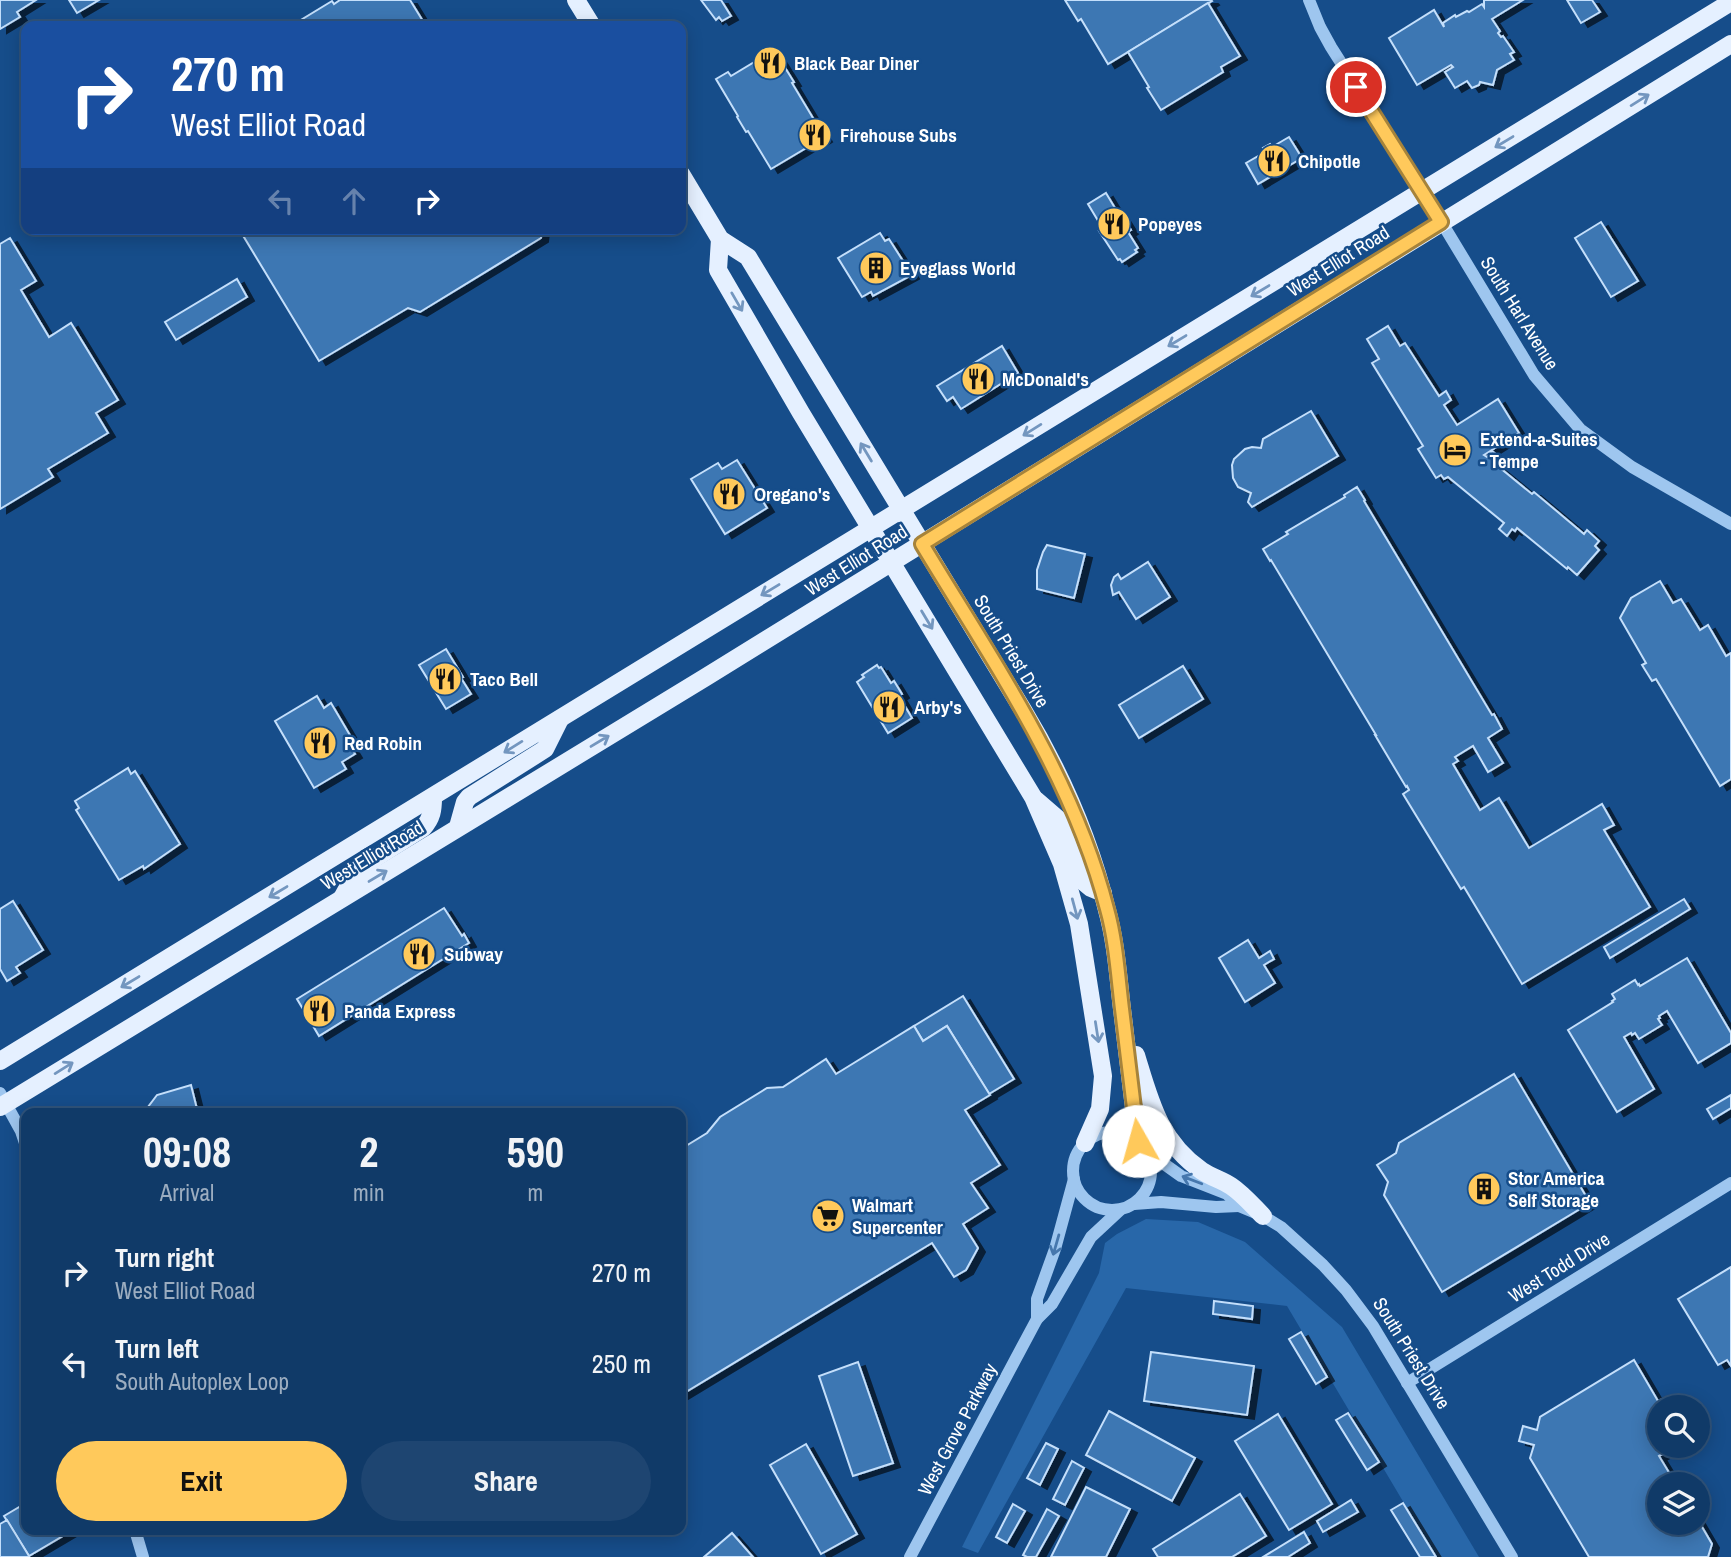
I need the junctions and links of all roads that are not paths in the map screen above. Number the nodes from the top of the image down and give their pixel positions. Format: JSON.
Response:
{"nodes":[{"id":1,"x":576,"y":0,"type":"edge"},
{"id":2,"x":1309,"y":0,"type":"edge"},
{"id":3,"x":1731,"y":2,"type":"edge"},
{"id":4,"x":589,"y":21,"type":"edge"},
{"id":5,"x":1731,"y":44,"type":"edge"},
{"id":6,"x":686,"y":182,"type":"edge"},
{"id":7,"x":1426,"y":197,"type":"junction"},
{"id":8,"x":1441,"y":222,"type":"junction"},
{"id":9,"x":720,"y":239,"type":"junction"},
{"id":10,"x":901,"y":511,"type":"junction"},
{"id":11,"x":1731,"y":524,"type":"edge"},
{"id":12,"x":871,"y":530,"type":"junction"},
{"id":13,"x":922,"y":544,"type":"junction"},
{"id":14,"x":892,"y":562,"type":"junction"},
{"id":15,"x":560,"y":719,"type":"junction"},
{"id":16,"x":433,"y":797,"type":"junction"},
{"id":17,"x":1033,"y":797,"type":"junction"},
{"id":18,"x":457,"y":827,"type":"junction"},
{"id":19,"x":1103,"y":893,"type":"junction"},
{"id":20,"x":342,"y":898,"type":"junction"},
{"id":21,"x":1121,"y":1006,"type":"junction"},
{"id":22,"x":0,"y":1061,"type":"edge"},
{"id":23,"x":2,"y":1101,"type":"edge"},
{"id":24,"x":21,"y":1131,"type":"edge"},
{"id":25,"x":1085,"y":1143,"type":"junction"},
{"id":26,"x":1142,"y":1146,"type":"junction"},
{"id":27,"x":1074,"y":1179,"type":"junction"},
{"id":28,"x":1731,"y":1183,"type":"edge"},
{"id":29,"x":1133,"y":1204,"type":"junction"},
{"id":30,"x":1239,"y":1206,"type":"junction"},
{"id":31,"x":1120,"y":1210,"type":"junction"},
{"id":32,"x":1263,"y":1216,"type":"junction"},
{"id":33,"x":1037,"y":1319,"type":"junction"},
{"id":34,"x":1407,"y":1383,"type":"junction"},
{"id":35,"x":136,"y":1535,"type":"edge"},
{"id":36,"x":143,"y":1557,"type":"edge"},
{"id":37,"x":911,"y":1557,"type":"edge"},
{"id":38,"x":1512,"y":1557,"type":"edge"}],
"edges":[{"from":1,"to":4,"type":"main road"},
{"from":2,"to":7,"type":"street","name":"South Harl Avenue"},
{"from":3,"to":7,"type":"main road","name":"West Elliot Road","one_way":true},
{"from":8,"to":5,"type":"main road","name":"West Elliot Road","one_way":true},
{"from":6,"to":9,"type":"main road","name":"South Priest Drive"},
{"from":7,"to":8,"type":"street","name":"South Harl Avenue"},
{"from":7,"to":10,"type":"main road","name":"West Elliot Road","one_way":true},
{"from":8,"to":11,"type":"street","name":"South Harl Avenue"},
{"from":8,"to":13,"type":"main road","name":"West Elliot Road"},
{"from":10,"to":9,"type":"main road","name":"South Priest Drive","one_way":true},
{"from":9,"to":12,"type":"main road","one_way":true},
{"from":10,"to":12,"type":"main road","name":"West Elliot Road"},
{"from":10,"to":13,"type":"main road","name":"South Priest Drive"},
{"from":12,"to":14,"type":"main road"},
{"from":12,"to":15,"type":"main road","name":"West Elliot Road","one_way":true},
{"from":13,"to":14,"type":"main road","name":"West Elliot Road"},
{"from":13,"to":19,"type":"main road","name":"South Priest Drive"},
{"from":14,"to":17,"type":"main road","one_way":true},
{"from":18,"to":14,"type":"main road","name":"West Elliot Road","one_way":true},
{"from":15,"to":16,"type":"main road","name":"West Elliot Road","one_way":true},
{"from":15,"to":18,"type":"main road"},
{"from":16,"to":20,"type":"main road"},
{"from":16,"to":22,"type":"main road","name":"West Elliot Road","one_way":true},
{"from":17,"to":19,"type":"main road"},
{"from":17,"to":25,"type":"main road","one_way":true},
{"from":20,"to":18,"type":"main road","name":"West Elliot Road","one_way":true},
{"from":19,"to":21,"type":"main road","name":"South Priest Drive"},
{"from":23,"to":20,"type":"main road","name":"West Elliot Road","one_way":true},
{"from":21,"to":26,"type":"main road","name":"South Priest Drive"},
{"from":21,"to":32,"type":"main road"},
{"from":23,"to":24,"type":"street"},
{"from":25,"to":26,"type":"street"},
{"from":25,"to":27,"type":"street"},
{"from":26,"to":29,"type":"street"},
{"from":30,"to":26,"type":"street","name":"South Priest Drive","one_way":true},
{"from":27,"to":31,"type":"street"},
{"from":27,"to":33,"type":"street","name":"West Grove Parkway","one_way":true},
{"from":28,"to":34,"type":"street","name":"West Todd Drive"},
{"from":29,"to":30,"type":"street","name":"South Priest Drive"},
{"from":29,"to":31,"type":"street"},
{"from":30,"to":32,"type":"street","name":"South Priest Drive"},
{"from":31,"to":33,"type":"street","name":"West Grove Parkway"},
{"from":32,"to":34,"type":"street","name":"South Priest Drive"},
{"from":33,"to":37,"type":"street","name":"West Grove Parkway"},
{"from":34,"to":38,"type":"street","name":"South Priest Drive"},
{"from":35,"to":36,"type":"street"}]}
